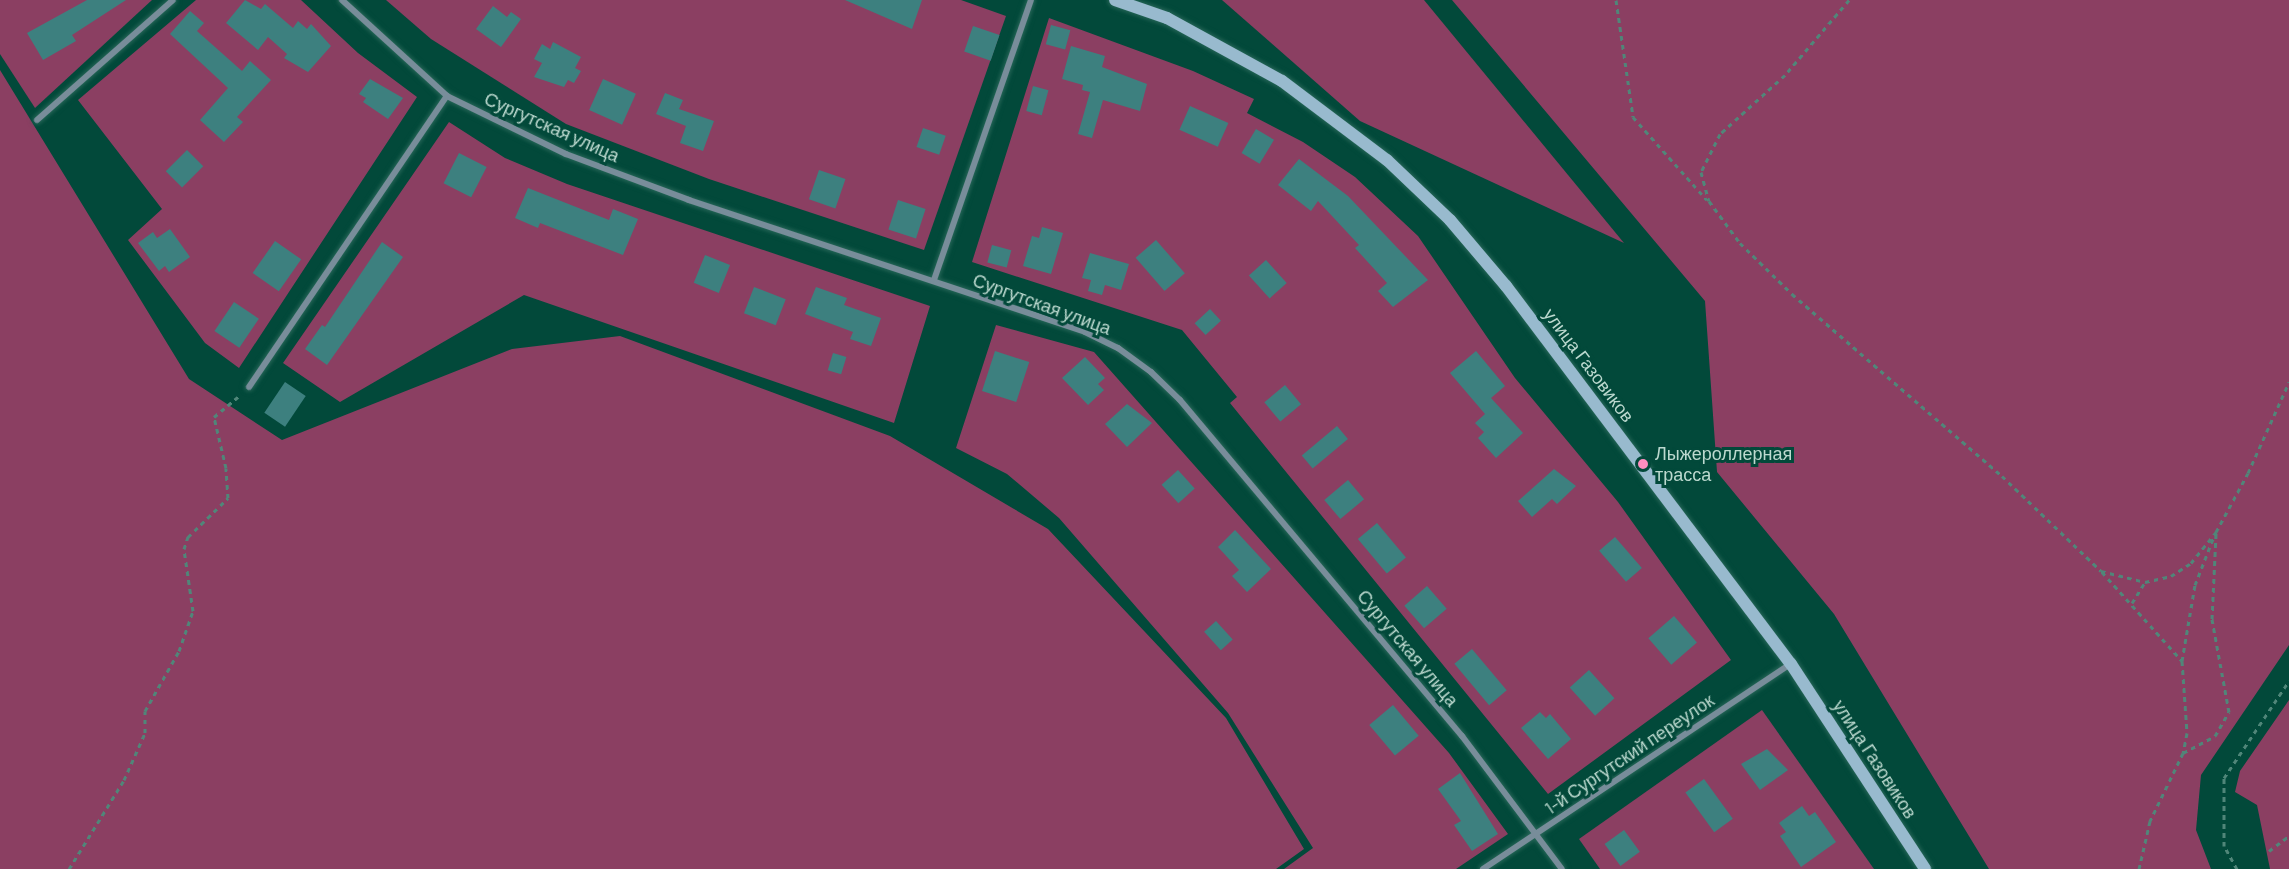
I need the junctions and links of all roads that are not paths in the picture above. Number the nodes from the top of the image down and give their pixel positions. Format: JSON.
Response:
{"nodes":[{"id":1,"x":174,"y":0,"type":"edge"},
{"id":2,"x":342,"y":0,"type":"edge"},
{"id":3,"x":1032,"y":0,"type":"edge"},
{"id":4,"x":1114,"y":0,"type":"edge"},
{"id":5,"x":447,"y":96,"type":"junction"},
{"id":6,"x":37,"y":120,"type":"dead end"},
{"id":7,"x":934,"y":280,"type":"junction"},
{"id":8,"x":249,"y":387,"type":"road end"},
{"id":9,"x":1791,"y":664,"type":"junction"},
{"id":10,"x":1537,"y":833,"type":"junction"},
{"id":11,"x":1483,"y":869,"type":"edge"},
{"id":12,"x":1562,"y":869,"type":"edge"},
{"id":13,"x":1925,"y":869,"type":"edge"}],
"edges":[{"from":1,"to":6,"type":"street"},
{"from":2,"to":5,"type":"street","name":"Сургутская улица"},
{"from":3,"to":7,"type":"street"},
{"from":4,"to":9,"type":"street","name":"улица Газовиков"},
{"from":5,"to":7,"type":"street","name":"Сургутская улица"},
{"from":5,"to":8,"type":"street"},
{"from":7,"to":10,"type":"street","name":"Сургутская улица"},
{"from":9,"to":10,"type":"street","name":"1-й Сургутский переулок"},
{"from":9,"to":13,"type":"street","name":"улица Газовиков"},
{"from":10,"to":11,"type":"street","name":"1-й Сургутский переулок"},
{"from":10,"to":12,"type":"street","name":"Сургутская улица"}]}
